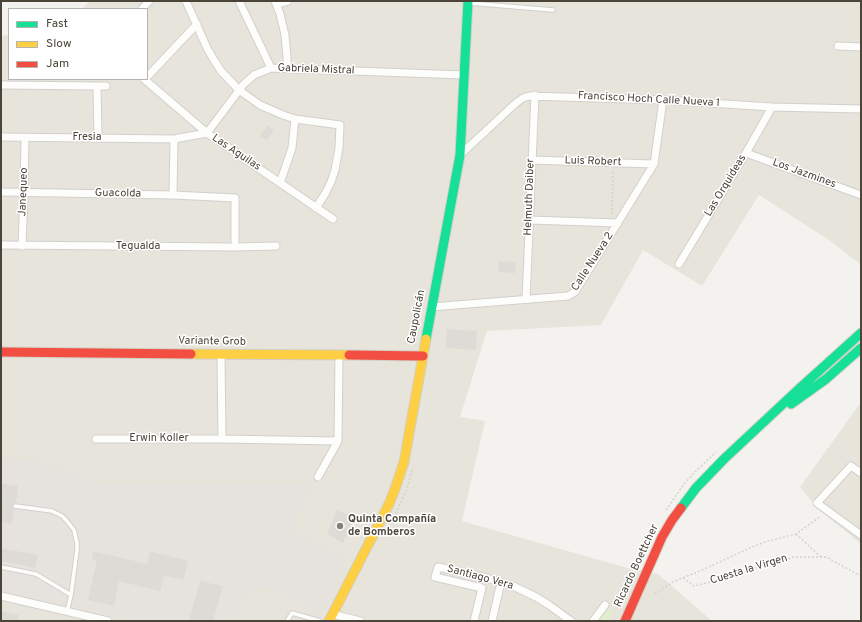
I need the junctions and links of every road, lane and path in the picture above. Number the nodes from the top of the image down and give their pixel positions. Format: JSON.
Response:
{"nodes":[{"id":1,"x":186,"y":1,"type":"edge"},
{"id":2,"x":239,"y":1,"type":"edge"},
{"id":3,"x":288,"y":1,"type":"edge"},
{"id":4,"x":468,"y":2,"type":"edge"},
{"id":5,"x":276,"y":3,"type":"edge"},
{"id":6,"x":553,"y":10,"type":"dead end"},
{"id":7,"x":197,"y":24,"type":"junction"},
{"id":8,"x":838,"y":46,"type":"dead end"},
{"id":9,"x":861,"y":47,"type":"edge"},
{"id":10,"x":271,"y":68,"type":"junction"},
{"id":11,"x":287,"y":69,"type":"junction"},
{"id":12,"x":148,"y":75,"type":"edge"},
{"id":13,"x":464,"y":75,"type":"junction"},
{"id":14,"x":145,"y":80,"type":"edge"},
{"id":15,"x":1,"y":85,"type":"edge"},
{"id":16,"x":97,"y":86,"type":"junction"},
{"id":17,"x":106,"y":86,"type":"dead end"},
{"id":18,"x":239,"y":90,"type":"junction"},
{"id":19,"x":535,"y":95,"type":"junction"},
{"id":20,"x":663,"y":100,"type":"junction"},
{"id":21,"x":772,"y":107,"type":"junction"},
{"id":22,"x":861,"y":109,"type":"edge"},
{"id":23,"x":295,"y":119,"type":"junction"},
{"id":24,"x":207,"y":133,"type":"junction"},
{"id":25,"x":1,"y":137,"type":"edge"},
{"id":26,"x":25,"y":138,"type":"junction"},
{"id":27,"x":98,"y":138,"type":"junction"},
{"id":28,"x":174,"y":140,"type":"junction"},
{"id":29,"x":746,"y":154,"type":"junction"},
{"id":30,"x":460,"y":155,"type":"junction"},
{"id":31,"x":532,"y":160,"type":"junction"},
{"id":32,"x":613,"y":163,"type":"junction"},
{"id":33,"x":654,"y":164,"type":"junction"},
{"id":34,"x":280,"y":183,"type":"junction"},
{"id":35,"x":1,"y":192,"type":"edge"},
{"id":36,"x":24,"y":192,"type":"junction"},
{"id":37,"x":173,"y":195,"type":"junction"},
{"id":38,"x":861,"y":195,"type":"edge"},
{"id":39,"x":316,"y":208,"type":"junction"},
{"id":40,"x":333,"y":219,"type":"dead end"},
{"id":41,"x":530,"y":220,"type":"junction"},
{"id":42,"x":615,"y":222,"type":"junction"},
{"id":43,"x":1,"y":245,"type":"edge"},
{"id":44,"x":22,"y":246,"type":"junction"},
{"id":45,"x":276,"y":246,"type":"dead end"},
{"id":46,"x":235,"y":247,"type":"junction"},
{"id":47,"x":679,"y":264,"type":"dead end"},
{"id":48,"x":526,"y":299,"type":"junction"},
{"id":49,"x":431,"y":307,"type":"junction"},
{"id":50,"x":861,"y":333,"type":"edge"},
{"id":51,"x":861,"y":348,"type":"edge"},
{"id":52,"x":1,"y":352,"type":"edge"},
{"id":53,"x":221,"y":354,"type":"junction"},
{"id":54,"x":339,"y":355,"type":"junction"},
{"id":55,"x":422,"y":356,"type":"junction"},
{"id":56,"x":770,"y":417,"type":"junction"},
{"id":57,"x":96,"y":439,"type":"dead end"},
{"id":58,"x":222,"y":439,"type":"junction"},
{"id":59,"x":338,"y":441,"type":"junction"},
{"id":60,"x":860,"y":471,"type":"edge"},
{"id":61,"x":318,"y":477,"type":"dead end"},
{"id":62,"x":15,"y":506,"type":"dead end"},
{"id":63,"x":828,"y":510,"type":"junction"},
{"id":64,"x":796,"y":534,"type":"junction"},
{"id":65,"x":861,"y":535,"type":"edge"},
{"id":66,"x":821,"y":557,"type":"junction"},
{"id":67,"x":1,"y":567,"type":"edge"},
{"id":68,"x":861,"y":574,"type":"edge"},
{"id":69,"x":683,"y":578,"type":"junction"},
{"id":70,"x":501,"y":582,"type":"junction"},
{"id":71,"x":655,"y":593,"type":"dead end"},
{"id":72,"x":71,"y":595,"type":"junction"},
{"id":73,"x":1,"y":596,"type":"edge"},
{"id":74,"x":605,"y":605,"type":"dead end"},
{"id":75,"x":67,"y":612,"type":"junction"},
{"id":76,"x":330,"y":618,"type":"edge"},
{"id":77,"x":108,"y":621,"type":"edge"},
{"id":78,"x":287,"y":621,"type":"edge"},
{"id":79,"x":320,"y":621,"type":"edge"},
{"id":80,"x":360,"y":621,"type":"edge"},
{"id":81,"x":474,"y":621,"type":"edge"},
{"id":82,"x":492,"y":621,"type":"edge"},
{"id":83,"x":571,"y":621,"type":"edge"},
{"id":84,"x":593,"y":621,"type":"edge"},
{"id":85,"x":625,"y":621,"type":"edge"}],
"edges":[{"from":1,"to":7,"type":"street"},
{"from":2,"to":10,"type":"street"},
{"from":3,"to":5,"type":"street"},
{"from":4,"to":6,"type":"lane"},
{"from":4,"to":13,"type":"street","name":"Caupolicán"},
{"from":5,"to":11,"type":"street"},
{"from":7,"to":12,"type":"street"},
{"from":7,"to":18,"type":"street"},
{"from":8,"to":9,"type":"street"},
{"from":10,"to":11,"type":"street","name":"Gabriela Mistral"},
{"from":10,"to":18,"type":"street","name":"Gabriela Mistral"},
{"from":11,"to":13,"type":"street","name":"Gabriela Mistral"},
{"from":13,"to":30,"type":"street","name":"Caupolicán"},
{"from":14,"to":24,"type":"street","name":"Las Aguilas"},
{"from":15,"to":16,"type":"street"},
{"from":16,"to":17,"type":"street"},
{"from":16,"to":27,"type":"street"},
{"from":18,"to":23,"type":"street"},
{"from":18,"to":24,"type":"street","name":"Gabriela Mistral"},
{"from":19,"to":20,"type":"street","name":"Francisco Hoch Calle Nueva 1"},
{"from":19,"to":30,"type":"street","name":"Francisco Hoch Calle Nueva 1"},
{"from":19,"to":31,"type":"street","name":"Helmuth Daiber"},
{"from":20,"to":21,"type":"street","name":"Francisco Hoch Calle Nueva 1"},
{"from":20,"to":33,"type":"street","name":"Calle Nueva 2"},
{"from":21,"to":22,"type":"street","name":"Francisco Hoch Calle Nueva 1"},
{"from":21,"to":29,"type":"street","name":"Las Orquideas"},
{"from":23,"to":34,"type":"street"},
{"from":23,"to":39,"type":"street"},
{"from":24,"to":28,"type":"street"},
{"from":24,"to":34,"type":"street","name":"Las Aguilas"},
{"from":25,"to":26,"type":"street","name":"Fresia"},
{"from":26,"to":27,"type":"street","name":"Fresia"},
{"from":26,"to":36,"type":"street","name":"Janequeo"},
{"from":27,"to":28,"type":"street","name":"Fresia"},
{"from":28,"to":37,"type":"street"},
{"from":29,"to":38,"type":"street","name":"Los Jazmines"},
{"from":29,"to":47,"type":"street","name":"Las Orquideas"},
{"from":30,"to":49,"type":"street","name":"Caupolicán"},
{"from":31,"to":32,"type":"street","name":"Luis Robert"},
{"from":31,"to":41,"type":"street","name":"Helmuth Daiber"},
{"from":32,"to":33,"type":"street","name":"Luis Robert"},
{"from":32,"to":42,"type":"path"},
{"from":33,"to":42,"type":"street","name":"Calle Nueva 2"},
{"from":34,"to":39,"type":"street","name":"Las Aguilas"},
{"from":35,"to":36,"type":"street","name":"Guacolda"},
{"from":36,"to":37,"type":"street","name":"Guacolda"},
{"from":36,"to":44,"type":"street","name":"Janequeo"},
{"from":37,"to":46,"type":"street","name":"Guacolda"},
{"from":39,"to":40,"type":"street","name":"Las Aguilas"},
{"from":41,"to":42,"type":"street"},
{"from":41,"to":48,"type":"street","name":"Helmuth Daiber"},
{"from":42,"to":48,"type":"street","name":"Calle Nueva 2"},
{"from":43,"to":44,"type":"street","name":"Tegualda"},
{"from":44,"to":46,"type":"street","name":"Tegualda"},
{"from":45,"to":46,"type":"street","name":"Tegualda"},
{"from":48,"to":49,"type":"street","name":"Calle Nueva 2"},
{"from":49,"to":55,"type":"street","name":"Caupolicán"},
{"from":50,"to":56,"type":"street","name":"Ricardo Boettcher"},
{"from":51,"to":56,"type":"street","name":"Ricardo Boettcher"},
{"from":52,"to":53,"type":"street","name":"Variante Grob"},
{"from":53,"to":54,"type":"street","name":"Variante Grob"},
{"from":53,"to":58,"type":"street"},
{"from":54,"to":55,"type":"street","name":"Variante Grob"},
{"from":54,"to":59,"type":"street"},
{"from":55,"to":76,"type":"street","name":"Caupolicán"},
{"from":56,"to":85,"type":"street","name":"Ricardo Boettcher"},
{"from":57,"to":58,"type":"street","name":"Erwin Koller"},
{"from":58,"to":59,"type":"street","name":"Erwin Koller"},
{"from":59,"to":61,"type":"street"},
{"from":60,"to":63,"type":"street"},
{"from":62,"to":72,"type":"lane"},
{"from":63,"to":64,"type":"path","name":"Cuesta la Virgen"},
{"from":63,"to":65,"type":"street"},
{"from":64,"to":66,"type":"path"},
{"from":64,"to":69,"type":"path","name":"Cuesta la Virgen"},
{"from":66,"to":68,"type":"path","name":"Cuesta la Virgen"},
{"from":66,"to":69,"type":"path","name":"Cuesta la Virgen"},
{"from":67,"to":72,"type":"lane"},
{"from":69,"to":71,"type":"path","name":"Cuesta la Virgen"},
{"from":70,"to":81,"type":"street","name":"Santiago Vera"},
{"from":70,"to":82,"type":"street"},
{"from":70,"to":83,"type":"street","name":"Santiago Vera"},
{"from":72,"to":75,"type":"lane"},
{"from":73,"to":75,"type":"street"},
{"from":74,"to":84,"type":"street"},
{"from":75,"to":77,"type":"street"},
{"from":76,"to":80,"type":"street"},
{"from":78,"to":79,"type":"lane"}]}
